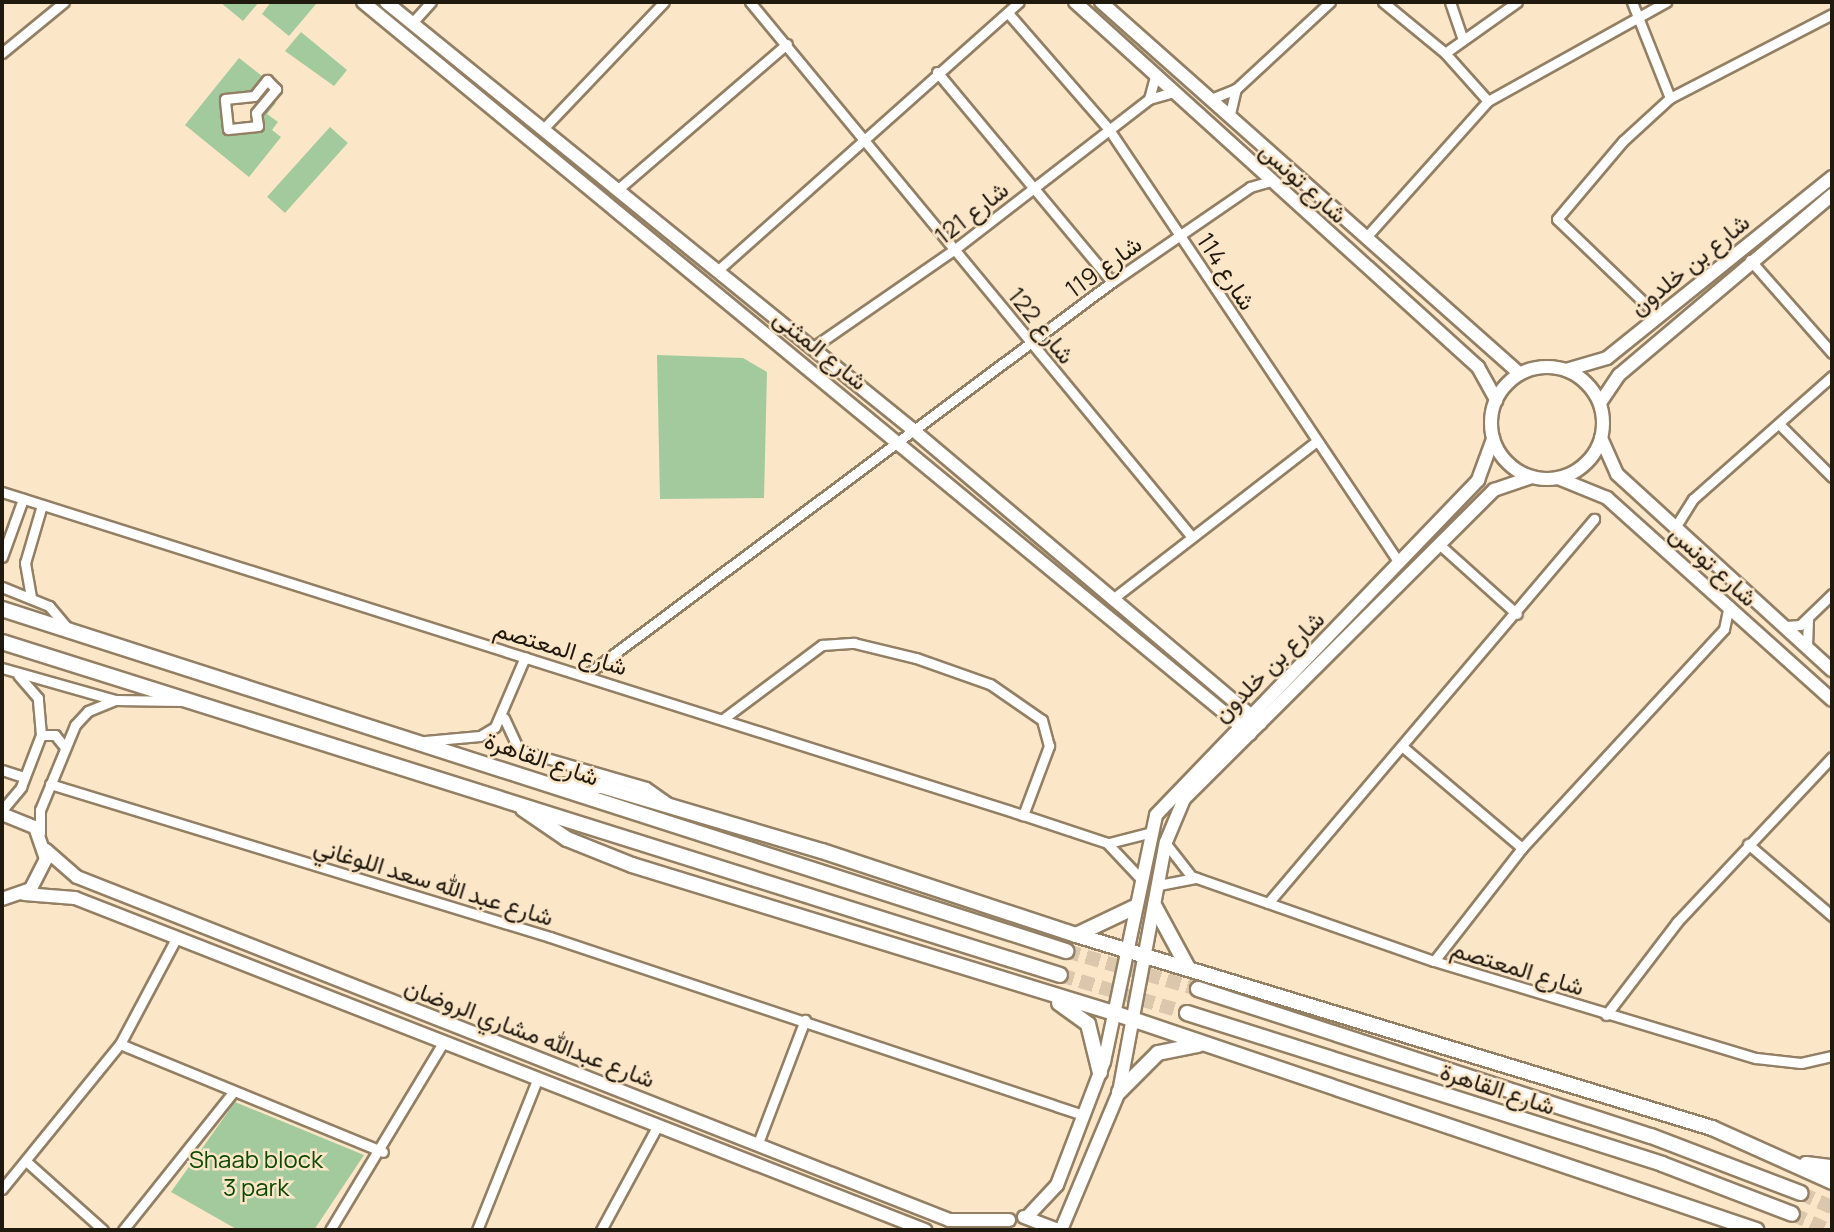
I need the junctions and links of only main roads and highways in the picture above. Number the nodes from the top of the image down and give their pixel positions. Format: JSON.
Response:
{"nodes":[{"id":1,"x":2,"y":609,"type":"edge"},
{"id":2,"x":2,"y":642,"type":"edge"},
{"id":3,"x":551,"y":785,"type":"junction"},
{"id":4,"x":523,"y":809,"type":"junction"},
{"id":5,"x":1135,"y":907,"type":"road end"},
{"id":6,"x":1155,"y":907,"type":"road end"},
{"id":7,"x":1076,"y":935,"type":"junction"},
{"id":8,"x":1066,"y":951,"type":"tunnel mouth"},
{"id":9,"x":1189,"y":969,"type":"junction"},
{"id":10,"x":1060,"y":975,"type":"tunnel mouth"},
{"id":11,"x":1198,"y":989,"type":"tunnel mouth"},
{"id":12,"x":1043,"y":992,"type":"junction"},
{"id":13,"x":1187,"y":1013,"type":"tunnel mouth"},
{"id":14,"x":1205,"y":1044,"type":"junction"},
{"id":15,"x":1100,"y":1073,"type":"road end"},
{"id":16,"x":1119,"y":1092,"type":"road end"},
{"id":17,"x":1795,"y":1163,"type":"junction"},
{"id":18,"x":1832,"y":1167,"type":"edge"},
{"id":19,"x":1832,"y":1182,"type":"edge"},
{"id":20,"x":1800,"y":1193,"type":"tunnel mouth"},
{"id":21,"x":1792,"y":1214,"type":"tunnel mouth"},
{"id":22,"x":1756,"y":1230,"type":"edge"}],
"edges":[{"from":1,"to":3,"type":"main road","name":"شارع القاهرة"},
{"from":2,"to":4,"type":"main road"},
{"from":3,"to":7,"type":"main road"},
{"from":3,"to":8,"type":"main road","name":"شارع القاهرة"},
{"from":4,"to":10,"type":"main road"},
{"from":4,"to":12,"type":"main road"},
{"from":5,"to":7,"type":"main road"},
{"from":6,"to":9,"type":"main road"},
{"from":7,"to":9,"type":"main road"},
{"from":9,"to":17,"type":"main road"},
{"from":11,"to":20,"type":"main road","name":"شارع القاهرة"},
{"from":12,"to":14,"type":"main road"},
{"from":12,"to":15,"type":"main road"},
{"from":13,"to":21,"type":"main road","name":"شارع القاهرة"},
{"from":14,"to":16,"type":"main road"},
{"from":14,"to":22,"type":"main road"},
{"from":17,"to":18,"type":"main road"},
{"from":17,"to":19,"type":"main road"}]}
